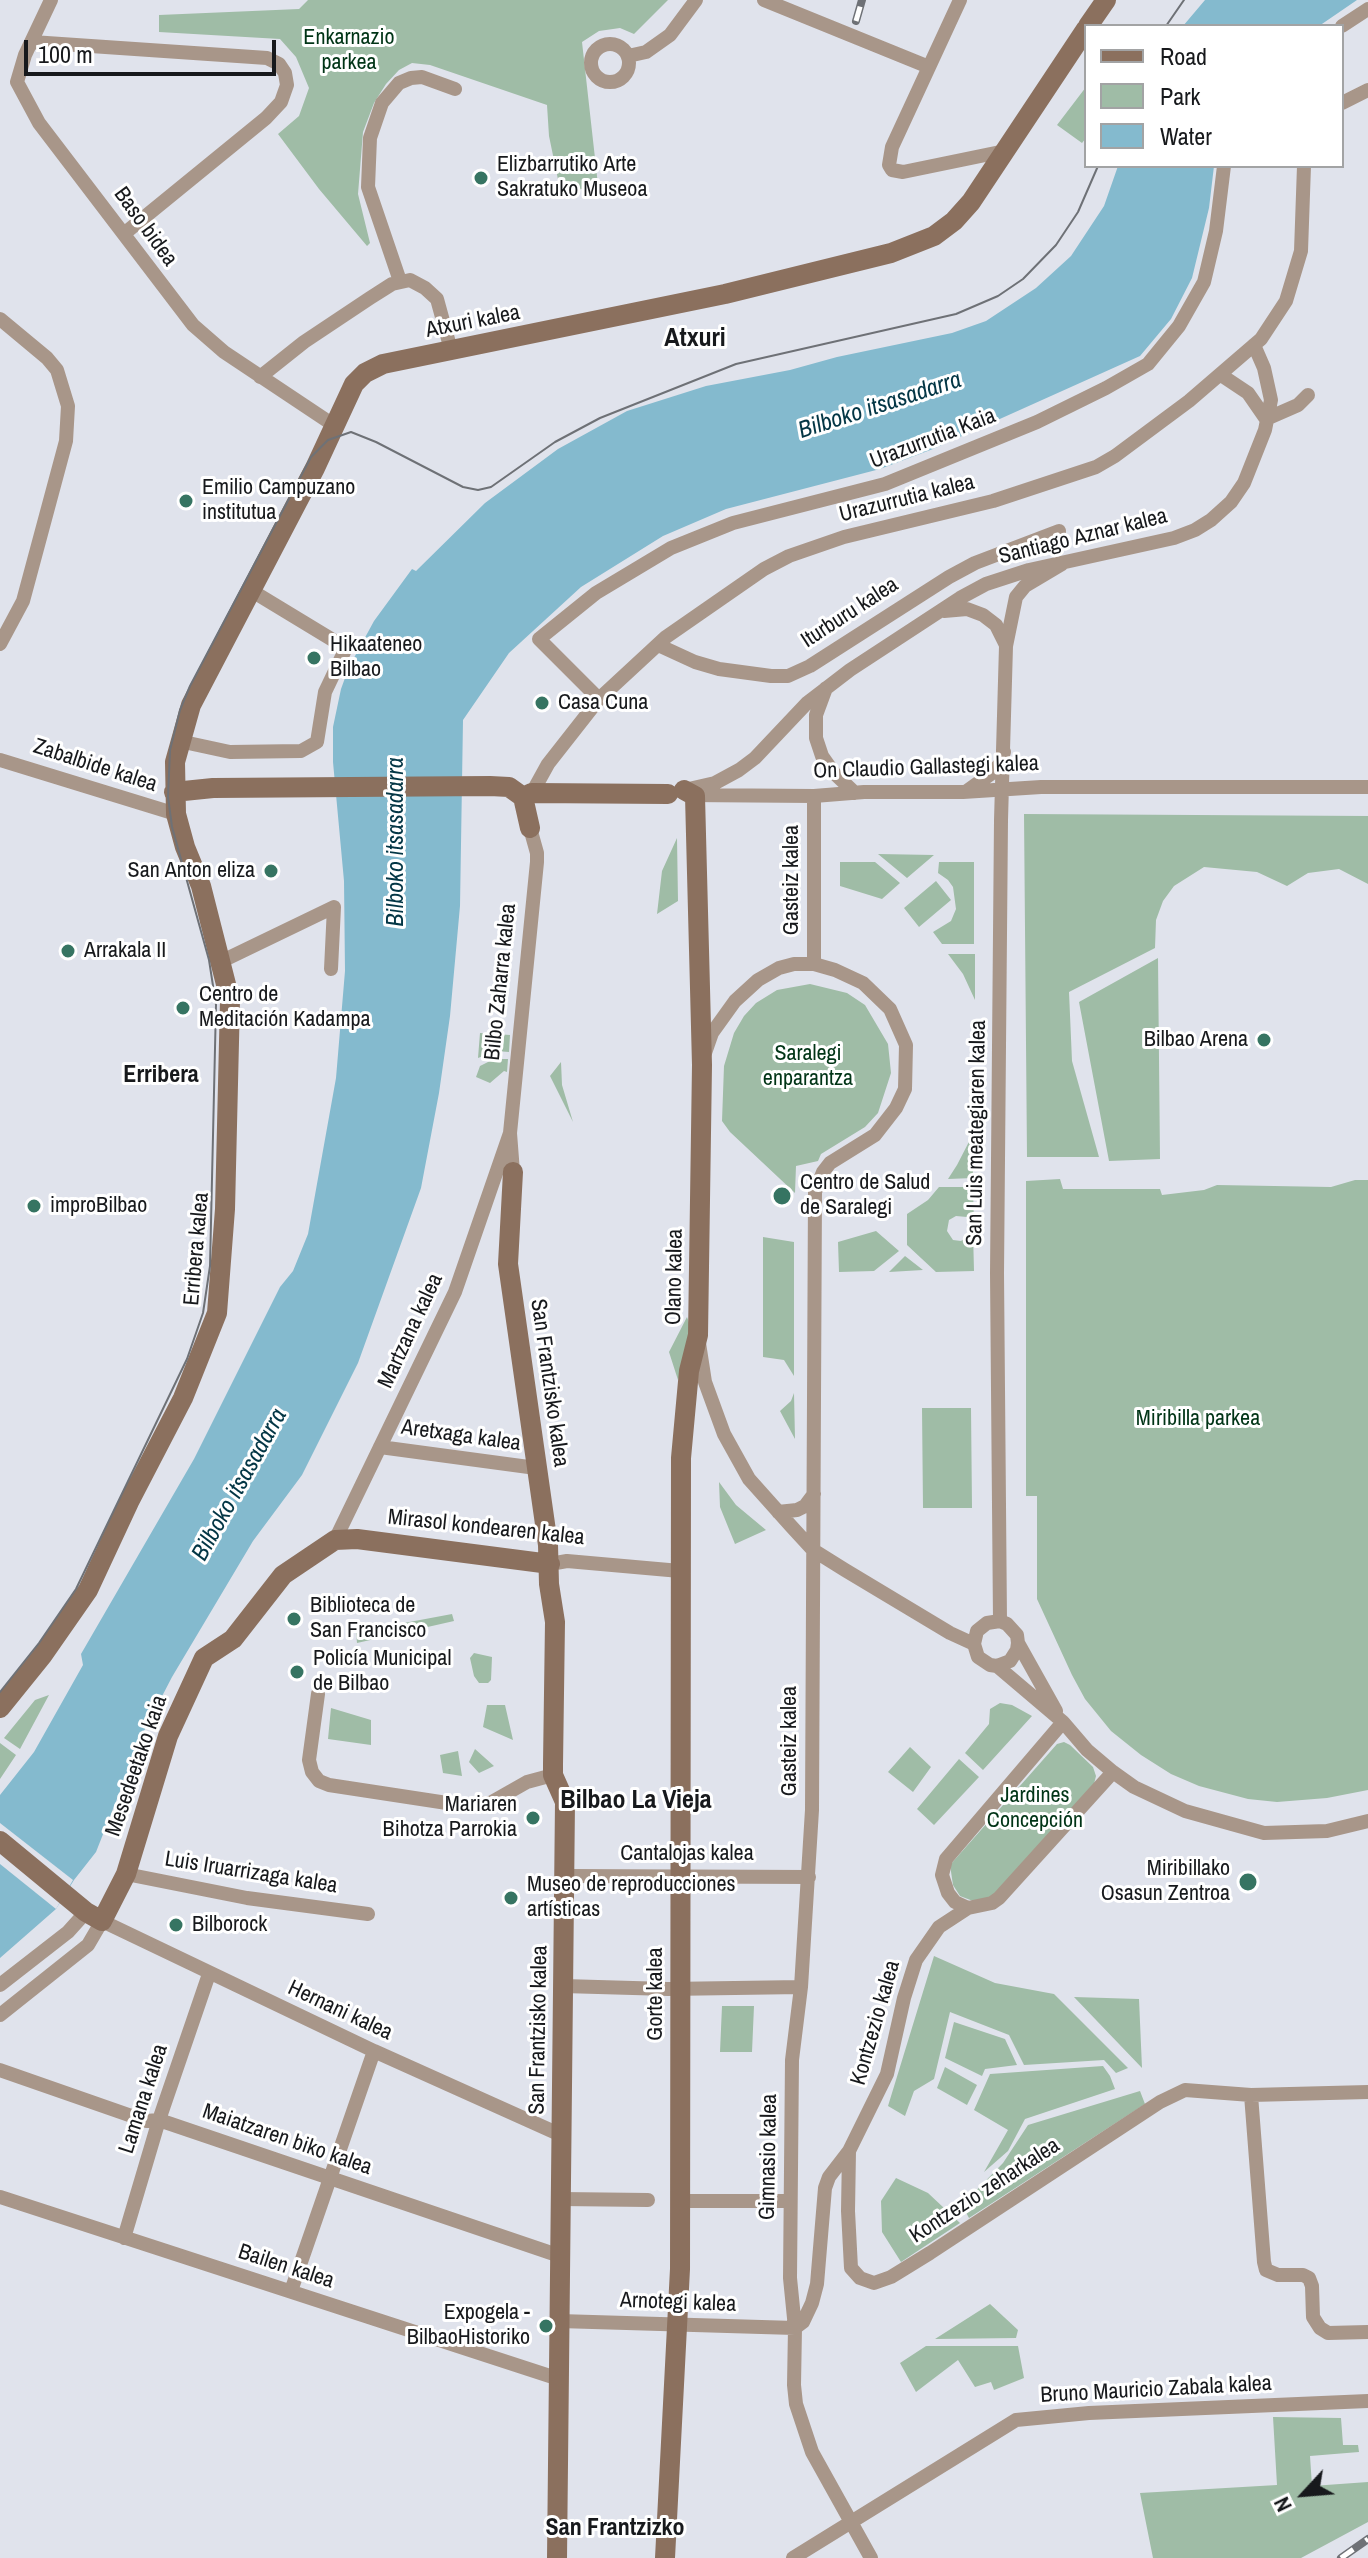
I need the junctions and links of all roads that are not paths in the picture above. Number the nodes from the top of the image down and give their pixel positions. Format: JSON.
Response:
{"nodes":[{"id":1,"x":51,"y":0,"type":"edge"},
{"id":2,"x":696,"y":0,"type":"edge"},
{"id":3,"x":764,"y":0,"type":"edge"},
{"id":4,"x":960,"y":0,"type":"edge"},
{"id":5,"x":1106,"y":0,"type":"edge"},
{"id":6,"x":1368,"y":9,"type":"edge"},
{"id":7,"x":1090,"y":24,"type":"edge"},
{"id":8,"x":1344,"y":25,"type":"edge"},
{"id":9,"x":1084,"y":32,"type":"edge"},
{"id":10,"x":32,"y":42,"type":"junction"},
{"id":11,"x":628,"y":56,"type":"dead end"},
{"id":12,"x":929,"y":67,"type":"junction"},
{"id":13,"x":455,"y":89,"type":"dead end"},
{"id":14,"x":1368,"y":90,"type":"edge"},
{"id":15,"x":1344,"y":102,"type":"edge"},
{"id":16,"x":1005,"y":151,"type":"junction"},
{"id":17,"x":1224,"y":168,"type":"edge"},
{"id":18,"x":1304,"y":168,"type":"edge"},
{"id":19,"x":125,"y":233,"type":"junction"},
{"id":20,"x":400,"y":281,"type":"junction"},
{"id":21,"x":0,"y":319,"type":"edge"},
{"id":22,"x":1254,"y":345,"type":"junction"},
{"id":23,"x":451,"y":350,"type":"junction"},
{"id":24,"x":1221,"y":375,"type":"junction"},
{"id":25,"x":260,"y":377,"type":"junction"},
{"id":26,"x":1308,"y":395,"type":"dead end"},
{"id":27,"x":1266,"y":419,"type":"junction"},
{"id":28,"x":335,"y":426,"type":"junction"},
{"id":29,"x":1059,"y":531,"type":"dead end"},
{"id":30,"x":1062,"y":564,"type":"junction"},
{"id":31,"x":252,"y":591,"type":"junction"},
{"id":32,"x":941,"y":611,"type":"junction"},
{"id":33,"x":0,"y":644,"type":"edge"},
{"id":34,"x":658,"y":645,"type":"junction"},
{"id":35,"x":1006,"y":646,"type":"junction"},
{"id":36,"x":826,"y":687,"type":"junction"},
{"id":37,"x":599,"y":699,"type":"junction"},
{"id":38,"x":179,"y":741,"type":"junction"},
{"id":39,"x":1005,"y":749,"type":"junction"},
{"id":40,"x":0,"y":760,"type":"edge"},
{"id":41,"x":1368,"y":787,"type":"edge"},
{"id":42,"x":1004,"y":788,"type":"junction"},
{"id":43,"x":174,"y":792,"type":"junction"},
{"id":44,"x":963,"y":792,"type":"junction"},
{"id":45,"x":682,"y":793,"type":"junction"},
{"id":46,"x":855,"y":793,"type":"junction"},
{"id":47,"x":527,"y":795,"type":"junction"},
{"id":48,"x":814,"y":796,"type":"junction"},
{"id":49,"x":176,"y":814,"type":"junction"},
{"id":50,"x":530,"y":828,"type":"joint"},
{"id":51,"x":220,"y":962,"type":"junction"},
{"id":52,"x":814,"y":964,"type":"junction"},
{"id":53,"x":331,"y":969,"type":"dead end"},
{"id":54,"x":702,"y":1061,"type":"junction"},
{"id":55,"x":510,"y":1133,"type":"junction"},
{"id":56,"x":513,"y":1172,"type":"joint"},
{"id":57,"x":698,"y":1335,"type":"junction"},
{"id":58,"x":380,"y":1447,"type":"junction"},
{"id":59,"x":536,"y":1468,"type":"junction"},
{"id":60,"x":814,"y":1494,"type":"junction"},
{"id":61,"x":778,"y":1512,"type":"junction"},
{"id":62,"x":335,"y":1540,"type":"junction"},
{"id":63,"x":813,"y":1550,"type":"junction"},
{"id":64,"x":550,"y":1564,"type":"junction"},
{"id":65,"x":680,"y":1571,"type":"junction"},
{"id":66,"x":1000,"y":1621,"type":"junction"},
{"id":67,"x":1018,"y":1643,"type":"junction"},
{"id":68,"x":974,"y":1644,"type":"junction"},
{"id":69,"x":997,"y":1666,"type":"junction"},
{"id":70,"x":318,"y":1694,"type":"dead end"},
{"id":71,"x":0,"y":1708,"type":"edge"},
{"id":72,"x":1063,"y":1722,"type":"junction"},
{"id":73,"x":1113,"y":1772,"type":"junction"},
{"id":74,"x":553,"y":1775,"type":"junction"},
{"id":75,"x":1368,"y":1821,"type":"edge"},
{"id":76,"x":0,"y":1841,"type":"edge"},
{"id":77,"x":126,"y":1874,"type":"junction"},
{"id":78,"x":681,"y":1875,"type":"junction"},
{"id":79,"x":566,"y":1876,"type":"junction"},
{"id":80,"x":809,"y":1877,"type":"junction"},
{"id":81,"x":968,"y":1908,"type":"junction"},
{"id":82,"x":87,"y":1912,"type":"junction"},
{"id":83,"x":368,"y":1914,"type":"dead end"},
{"id":84,"x":209,"y":1974,"type":"junction"},
{"id":85,"x":0,"y":1985,"type":"edge"},
{"id":86,"x":563,"y":1986,"type":"junction"},
{"id":87,"x":801,"y":1987,"type":"junction"},
{"id":88,"x":679,"y":1989,"type":"junction"},
{"id":89,"x":0,"y":2015,"type":"edge"},
{"id":90,"x":374,"y":2051,"type":"junction"},
{"id":91,"x":0,"y":2070,"type":"edge"},
{"id":92,"x":1368,"y":2092,"type":"edge"},
{"id":93,"x":1251,"y":2095,"type":"junction"},
{"id":94,"x":159,"y":2120,"type":"junction"},
{"id":95,"x":561,"y":2135,"type":"junction"},
{"id":96,"x":849,"y":2151,"type":"junction"},
{"id":97,"x":331,"y":2179,"type":"junction"},
{"id":98,"x":0,"y":2197,"type":"edge"},
{"id":99,"x":561,"y":2199,"type":"junction"},
{"id":100,"x":648,"y":2200,"type":"dead end"},
{"id":101,"x":680,"y":2201,"type":"junction"},
{"id":102,"x":790,"y":2201,"type":"junction"},
{"id":103,"x":124,"y":2238,"type":"junction"},
{"id":104,"x":560,"y":2256,"type":"junction"},
{"id":105,"x":291,"y":2291,"type":"junction"},
{"id":106,"x":559,"y":2321,"type":"junction"},
{"id":107,"x":678,"y":2325,"type":"junction"},
{"id":108,"x":795,"y":2328,"type":"junction"},
{"id":109,"x":1368,"y":2332,"type":"edge"},
{"id":110,"x":559,"y":2379,"type":"junction"},
{"id":111,"x":1368,"y":2401,"type":"edge"},
{"id":112,"x":853,"y":2521,"type":"junction"},
{"id":113,"x":557,"y":2558,"type":"edge"},
{"id":114,"x":665,"y":2558,"type":"edge"},
{"id":115,"x":793,"y":2558,"type":"edge"},
{"id":116,"x":871,"y":2558,"type":"edge"}],
"edges":[{"from":1,"to":10,"type":"street","name":"Baso bidea"},
{"from":2,"to":11,"type":"street"},
{"from":3,"to":12,"type":"street"},
{"from":4,"to":12,"type":"street"},
{"from":5,"to":7,"type":"street","name":"Atxuri kalea"},
{"from":6,"to":8,"type":"street"},
{"from":9,"to":16,"type":"street","name":"Atxuri kalea"},
{"from":10,"to":19,"type":"street","name":"Baso bidea"},
{"from":10,"to":19,"type":"street"},
{"from":12,"to":16,"type":"street"},
{"from":13,"to":20,"type":"street"},
{"from":14,"to":15,"type":"street"},
{"from":16,"to":23,"type":"street","name":"Atxuri kalea"},
{"from":17,"to":37,"type":"street","name":"Urazurrutia Kaia"},
{"from":18,"to":22,"type":"street","name":"Urazurrutia kalea"},
{"from":19,"to":25,"type":"street","name":"Baso bidea"},
{"from":20,"to":23,"type":"street"},
{"from":20,"to":25,"type":"street"},
{"from":21,"to":33,"type":"street"},
{"from":22,"to":24,"type":"street","name":"Urazurrutia kalea"},
{"from":22,"to":27,"type":"street","name":"Santiago Aznar kalea"},
{"from":23,"to":28,"type":"street","name":"Atxuri kalea"},
{"from":24,"to":27,"type":"street"},
{"from":24,"to":34,"type":"street","name":"Urazurrutia kalea"},
{"from":25,"to":28,"type":"street","name":"Baso bidea"},
{"from":26,"to":27,"type":"street"},
{"from":27,"to":30,"type":"street","name":"Santiago Aznar kalea"},
{"from":28,"to":31,"type":"street","name":"Atxuri kalea"},
{"from":29,"to":34,"type":"street","name":"Iturburu kalea"},
{"from":30,"to":32,"type":"street","name":"Santiago Aznar kalea"},
{"from":30,"to":35,"type":"street","name":"San Luis meategiaren kalea"},
{"from":31,"to":38,"type":"street","name":"Atxuri kalea"},
{"from":31,"to":38,"type":"street"},
{"from":32,"to":35,"type":"street"},
{"from":32,"to":36,"type":"street","name":"Santiago Aznar kalea"},
{"from":34,"to":37,"type":"street","name":"Urazurrutia kalea"},
{"from":35,"to":39,"type":"street","name":"San Luis meategiaren kalea"},
{"from":36,"to":45,"type":"street","name":"Santiago Aznar kalea"},
{"from":36,"to":46,"type":"street"},
{"from":37,"to":47,"type":"street","name":"Urazurrutia kalea"},
{"from":38,"to":43,"type":"street","name":"Atxuri kalea"},
{"from":39,"to":42,"type":"street","name":"San Luis meategiaren kalea"},
{"from":39,"to":44,"type":"street"},
{"from":40,"to":49,"type":"street","name":"Zabalbide kalea"},
{"from":41,"to":42,"type":"street","name":"On Claudio Gallastegi kalea"},
{"from":42,"to":44,"type":"street","name":"On Claudio Gallastegi kalea"},
{"from":42,"to":66,"type":"street","name":"San Luis meategiaren kalea"},
{"from":43,"to":47,"type":"street","name":"On Claudio Gallastegi kalea"},
{"from":43,"to":49,"type":"street","name":"Erribera kalea"},
{"from":44,"to":46,"type":"street","name":"On Claudio Gallastegi kalea"},
{"from":45,"to":47,"type":"street","name":"On Claudio Gallastegi kalea"},
{"from":45,"to":48,"type":"street","name":"On Claudio Gallastegi kalea"},
{"from":45,"to":54,"type":"street","name":"Olano kalea"},
{"from":46,"to":48,"type":"street","name":"On Claudio Gallastegi kalea"},
{"from":47,"to":50,"type":"street","name":"Bilbo Zaharra kalea"},
{"from":48,"to":52,"type":"street","name":"Gasteiz kalea"},
{"from":49,"to":51,"type":"street","name":"Erribera kalea"},
{"from":50,"to":55,"type":"street","name":"Bilbo Zaharra kalea"},
{"from":51,"to":53,"type":"street"},
{"from":51,"to":71,"type":"street","name":"Erribera kalea"},
{"from":52,"to":54,"type":"street"},
{"from":52,"to":60,"type":"street","name":"Gasteiz kalea"},
{"from":54,"to":57,"type":"street","name":"Olano kalea"},
{"from":55,"to":56,"type":"street","name":"Bilbo Zaharra kalea"},
{"from":55,"to":58,"type":"street","name":"Martzana kalea"},
{"from":56,"to":59,"type":"street","name":"San Frantzisko kalea"},
{"from":57,"to":61,"type":"street","name":"Olano kalea"},
{"from":57,"to":65,"type":"street","name":"Gorte kalea"},
{"from":58,"to":59,"type":"street","name":"Aretxaga kalea"},
{"from":58,"to":62,"type":"street","name":"Martzana kalea"},
{"from":59,"to":64,"type":"street","name":"San Frantzisko kalea"},
{"from":60,"to":61,"type":"street"},
{"from":60,"to":63,"type":"street","name":"Gasteiz kalea"},
{"from":61,"to":63,"type":"street","name":"Olano kalea"},
{"from":62,"to":64,"type":"street","name":"Mirasol kondearen kalea"},
{"from":62,"to":77,"type":"street","name":"Mesedeetako kaia"},
{"from":63,"to":68,"type":"street","name":"Olano kalea"},
{"from":63,"to":80,"type":"street","name":"Gasteiz kalea"},
{"from":64,"to":65,"type":"street","name":"Mirasol kondearen kalea"},
{"from":64,"to":74,"type":"street","name":"San Frantzisko kalea"},
{"from":65,"to":78,"type":"street","name":"Gorte kalea"},
{"from":66,"to":67,"type":"street"},
{"from":66,"to":68,"type":"street"},
{"from":67,"to":69,"type":"street"},
{"from":67,"to":72,"type":"street"},
{"from":68,"to":69,"type":"street"},
{"from":69,"to":72,"type":"street"},
{"from":70,"to":74,"type":"street"},
{"from":72,"to":73,"type":"street"},
{"from":72,"to":81,"type":"street"},
{"from":73,"to":75,"type":"street"},
{"from":73,"to":81,"type":"street","name":"Kontzezio kalea"},
{"from":74,"to":79,"type":"street","name":"San Frantzisko kalea"},
{"from":76,"to":82,"type":"street"},
{"from":77,"to":82,"type":"street","name":"Mesedeetako kaia"},
{"from":77,"to":83,"type":"street","name":"Luis Iruarrizaga kalea"},
{"from":78,"to":79,"type":"street","name":"Cantalojas kalea"},
{"from":78,"to":80,"type":"street","name":"Cantalojas kalea"},
{"from":78,"to":88,"type":"street","name":"Gorte kalea"},
{"from":79,"to":86,"type":"street","name":"San Frantzisko kalea"},
{"from":80,"to":87,"type":"street","name":"Gasteiz kalea"},
{"from":81,"to":96,"type":"street","name":"Kontzezio kalea"},
{"from":82,"to":84,"type":"street","name":"Hernani kalea"},
{"from":82,"to":85,"type":"street"},
{"from":82,"to":89,"type":"street"},
{"from":84,"to":90,"type":"street","name":"Hernani kalea"},
{"from":84,"to":94,"type":"street","name":"Lamana kalea"},
{"from":86,"to":88,"type":"street"},
{"from":86,"to":95,"type":"street","name":"San Frantzisko kalea"},
{"from":87,"to":88,"type":"street"},
{"from":87,"to":102,"type":"street","name":"Gimnasio kalea"},
{"from":88,"to":101,"type":"street","name":"Gorte kalea"},
{"from":90,"to":95,"type":"street","name":"Hernani kalea"},
{"from":90,"to":97,"type":"street"},
{"from":91,"to":94,"type":"street","name":"Maiatzaren biko kalea"},
{"from":92,"to":93,"type":"street"},
{"from":93,"to":96,"type":"street","name":"Kontzezio zeharkalea"},
{"from":93,"to":109,"type":"street"},
{"from":94,"to":97,"type":"street","name":"Maiatzaren biko kalea"},
{"from":94,"to":103,"type":"street","name":"Lamana kalea"},
{"from":95,"to":99,"type":"street","name":"San Frantzisko kalea"},
{"from":96,"to":108,"type":"street","name":"Kontzezio kalea"},
{"from":97,"to":104,"type":"street","name":"Maiatzaren biko kalea"},
{"from":97,"to":105,"type":"street"},
{"from":98,"to":103,"type":"street","name":"Bailen kalea"},
{"from":99,"to":100,"type":"street"},
{"from":99,"to":104,"type":"street","name":"San Frantzisko kalea"},
{"from":101,"to":102,"type":"street"},
{"from":101,"to":107,"type":"street","name":"Gorte kalea"},
{"from":102,"to":108,"type":"street","name":"Gimnasio kalea"},
{"from":103,"to":105,"type":"street","name":"Bailen kalea"},
{"from":104,"to":106,"type":"street","name":"San Frantzisko kalea"},
{"from":105,"to":110,"type":"street","name":"Bailen kalea"},
{"from":106,"to":107,"type":"street","name":"Arnotegi kalea"},
{"from":106,"to":110,"type":"street","name":"San Frantzisko kalea"},
{"from":107,"to":108,"type":"street","name":"Arnotegi kalea"},
{"from":107,"to":114,"type":"street","name":"Gorte kalea"},
{"from":108,"to":112,"type":"street","name":"Kontzezio kalea"},
{"from":110,"to":113,"type":"street","name":"San Frantzisko kalea"},
{"from":111,"to":112,"type":"street","name":"Bruno Mauricio Zabala kalea"},
{"from":112,"to":115,"type":"street","name":"Bruno Mauricio Zabala kalea"},
{"from":112,"to":116,"type":"street","name":"Kontzezio kalea"}]}
